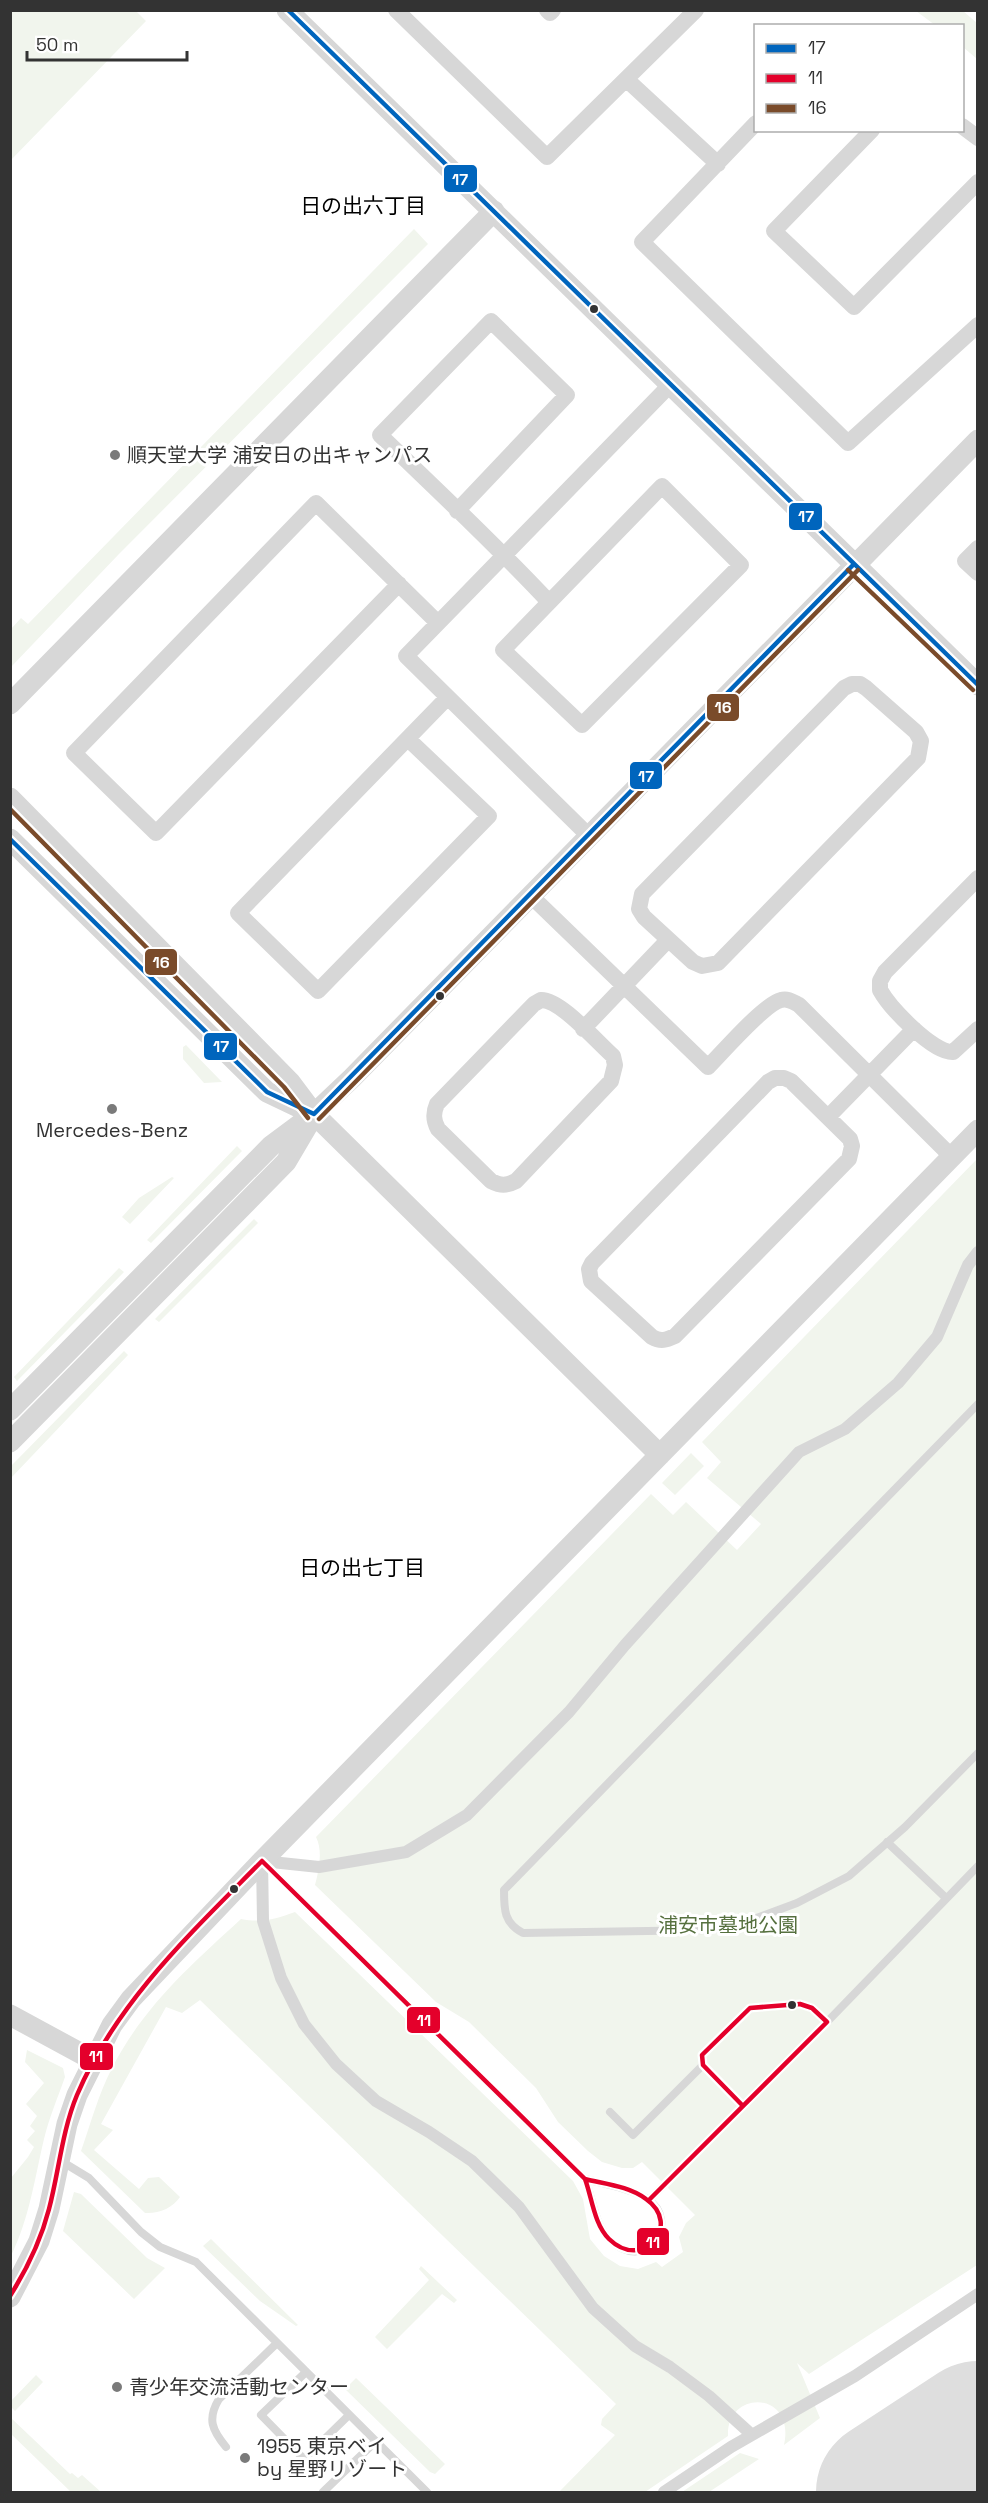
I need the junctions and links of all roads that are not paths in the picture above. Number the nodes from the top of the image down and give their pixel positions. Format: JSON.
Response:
{"nodes":[{"id":1,"x":287,"y":10,"type":"edge"},
{"id":2,"x":396,"y":10,"type":"edge"},
{"id":3,"x":548,"y":10,"type":"edge"},
{"id":4,"x":553,"y":10,"type":"edge"},
{"id":5,"x":696,"y":10,"type":"edge"},
{"id":6,"x":626,"y":79,"type":"junction"},
{"id":7,"x":754,"y":125,"type":"edge"},
{"id":8,"x":964,"y":127,"type":"edge"},
{"id":9,"x":870,"y":132,"type":"edge"},
{"id":10,"x":978,"y":138,"type":"edge"},
{"id":11,"x":718,"y":164,"type":"junction"},
{"id":12,"x":978,"y":182,"type":"edge"},
{"id":13,"x":494,"y":211,"type":"junction"},
{"id":14,"x":978,"y":325,"type":"edge"},
{"id":15,"x":671,"y":384,"type":"junction"},
{"id":16,"x":978,"y":440,"type":"edge"},
{"id":17,"x":457,"y":511,"type":"junction"},
{"id":18,"x":978,"y":548,"type":"edge"},
{"id":19,"x":505,"y":556,"type":"junction"},
{"id":20,"x":853,"y":565,"type":"junction"},
{"id":21,"x":978,"y":573,"type":"edge"},
{"id":22,"x":399,"y":584,"type":"junction"},
{"id":23,"x":549,"y":602,"type":"junction"},
{"id":24,"x":437,"y":622,"type":"junction"},
{"id":25,"x":978,"y":685,"type":"edge"},
{"id":26,"x":447,"y":698,"type":"junction"},
{"id":27,"x":10,"y":704,"type":"edge"},
{"id":28,"x":408,"y":739,"type":"junction"},
{"id":29,"x":10,"y":798,"type":"edge"},
{"id":30,"x":589,"y":836,"type":"junction"},
{"id":31,"x":10,"y":839,"type":"edge"},
{"id":32,"x":978,"y":878,"type":"edge"},
{"id":33,"x":530,"y":896,"type":"junction"},
{"id":34,"x":668,"y":940,"type":"junction"},
{"id":35,"x":622,"y":987,"type":"junction"},
{"id":36,"x":583,"y":1029,"type":"junction"},
{"id":37,"x":914,"y":1029,"type":"junction"},
{"id":38,"x":978,"y":1029,"type":"edge"},
{"id":39,"x":869,"y":1076,"type":"junction"},
{"id":40,"x":314,"y":1114,"type":"junction"},
{"id":41,"x":828,"y":1117,"type":"junction"},
{"id":42,"x":978,"y":1130,"type":"edge"},
{"id":43,"x":952,"y":1157,"type":"junction"},
{"id":44,"x":978,"y":1252,"type":"edge"},
{"id":45,"x":978,"y":1404,"type":"edge"},
{"id":46,"x":10,"y":1410,"type":"edge"},
{"id":47,"x":10,"y":1442,"type":"edge"},
{"id":48,"x":660,"y":1455,"type":"junction"},
{"id":49,"x":978,"y":1753,"type":"edge"},
{"id":50,"x":887,"y":1842,"type":"junction"},
{"id":51,"x":262,"y":1861,"type":"junction"},
{"id":52,"x":978,"y":1866,"type":"edge"},
{"id":53,"x":946,"y":1898,"type":"junction"},
{"id":54,"x":10,"y":2015,"type":"edge"},
{"id":55,"x":827,"y":2022,"type":"junction"},
{"id":56,"x":93,"y":2060,"type":"junction"},
{"id":57,"x":703,"y":2065,"type":"junction"},
{"id":58,"x":743,"y":2106,"type":"junction"},
{"id":59,"x":610,"y":2112,"type":"dead end"},
{"id":60,"x":58,"y":2159,"type":"junction"},
{"id":61,"x":585,"y":2179,"type":"junction"},
{"id":62,"x":649,"y":2200,"type":"junction"},
{"id":63,"x":978,"y":2294,"type":"edge"},
{"id":64,"x":10,"y":2297,"type":"edge"},
{"id":65,"x":276,"y":2343,"type":"junction"},
{"id":66,"x":306,"y":2372,"type":"junction"},
{"id":67,"x":349,"y":2415,"type":"junction"},
{"id":68,"x":752,"y":2435,"type":"junction"},
{"id":69,"x":375,"y":2441,"type":"junction"},
{"id":70,"x":226,"y":2447,"type":"dead end"},
{"id":71,"x":323,"y":2493,"type":"edge"},
{"id":72,"x":427,"y":2493,"type":"edge"},
{"id":73,"x":664,"y":2493,"type":"edge"}],
"edges":[{"from":1,"to":13,"type":"street"},
{"from":2,"to":6,"type":"street"},
{"from":3,"to":4,"type":"street"},
{"from":5,"to":6,"type":"street"},
{"from":6,"to":11,"type":"street"},
{"from":7,"to":11,"type":"street"},
{"from":8,"to":10,"type":"street"},
{"from":9,"to":12,"type":"street"},
{"from":11,"to":14,"type":"street"},
{"from":13,"to":15,"type":"street"},
{"from":13,"to":27,"type":"street"},
{"from":15,"to":19,"type":"street"},
{"from":15,"to":20,"type":"street"},
{"from":16,"to":20,"type":"street"},
{"from":17,"to":17,"type":"street"},
{"from":17,"to":19,"type":"street"},
{"from":18,"to":21,"type":"street"},
{"from":19,"to":23,"type":"street"},
{"from":19,"to":24,"type":"street"},
{"from":20,"to":25,"type":"street"},
{"from":20,"to":30,"type":"street"},
{"from":22,"to":22,"type":"street"},
{"from":22,"to":24,"type":"street"},
{"from":23,"to":23,"type":"street"},
{"from":24,"to":26,"type":"street"},
{"from":26,"to":28,"type":"street"},
{"from":26,"to":30,"type":"street"},
{"from":28,"to":28,"type":"street"},
{"from":29,"to":40,"type":"street"},
{"from":30,"to":33,"type":"street"},
{"from":31,"to":40,"type":"street"},
{"from":32,"to":37,"type":"street"},
{"from":33,"to":35,"type":"street"},
{"from":33,"to":40,"type":"street"},
{"from":34,"to":34,"type":"street"},
{"from":34,"to":35,"type":"street"},
{"from":35,"to":36,"type":"street"},
{"from":35,"to":39,"type":"street"},
{"from":36,"to":36,"type":"street"},
{"from":37,"to":38,"type":"street"},
{"from":37,"to":39,"type":"street"},
{"from":39,"to":41,"type":"street"},
{"from":39,"to":43,"type":"street"},
{"from":40,"to":46,"type":"street"},
{"from":40,"to":47,"type":"street"},
{"from":40,"to":48,"type":"street"},
{"from":41,"to":41,"type":"street"},
{"from":42,"to":43,"type":"street"},
{"from":43,"to":48,"type":"street"},
{"from":44,"to":51,"type":"street"},
{"from":45,"to":50,"type":"lane"},
{"from":48,"to":51,"type":"street"},
{"from":49,"to":50,"type":"lane"},
{"from":50,"to":53,"type":"lane"},
{"from":51,"to":56,"type":"street"},
{"from":51,"to":61,"type":"lane"},
{"from":51,"to":68,"type":"street"},
{"from":52,"to":53,"type":"lane"},
{"from":53,"to":55,"type":"lane"},
{"from":54,"to":56,"type":"street"},
{"from":55,"to":57,"type":"lane"},
{"from":55,"to":58,"type":"lane"},
{"from":56,"to":60,"type":"street"},
{"from":57,"to":58,"type":"lane"},
{"from":57,"to":59,"type":"lane"},
{"from":58,"to":62,"type":"lane"},
{"from":60,"to":64,"type":"street"},
{"from":60,"to":65,"type":"lane"},
{"from":61,"to":62,"type":"lane"},
{"from":61,"to":62,"type":"lane"},
{"from":63,"to":68,"type":"street"},
{"from":65,"to":66,"type":"lane"},
{"from":65,"to":70,"type":"lane"},
{"from":66,"to":67,"type":"lane"},
{"from":66,"to":67,"type":"lane"},
{"from":67,"to":69,"type":"lane"},
{"from":68,"to":73,"type":"street"},
{"from":69,"to":71,"type":"lane"},
{"from":69,"to":72,"type":"lane"}]}
